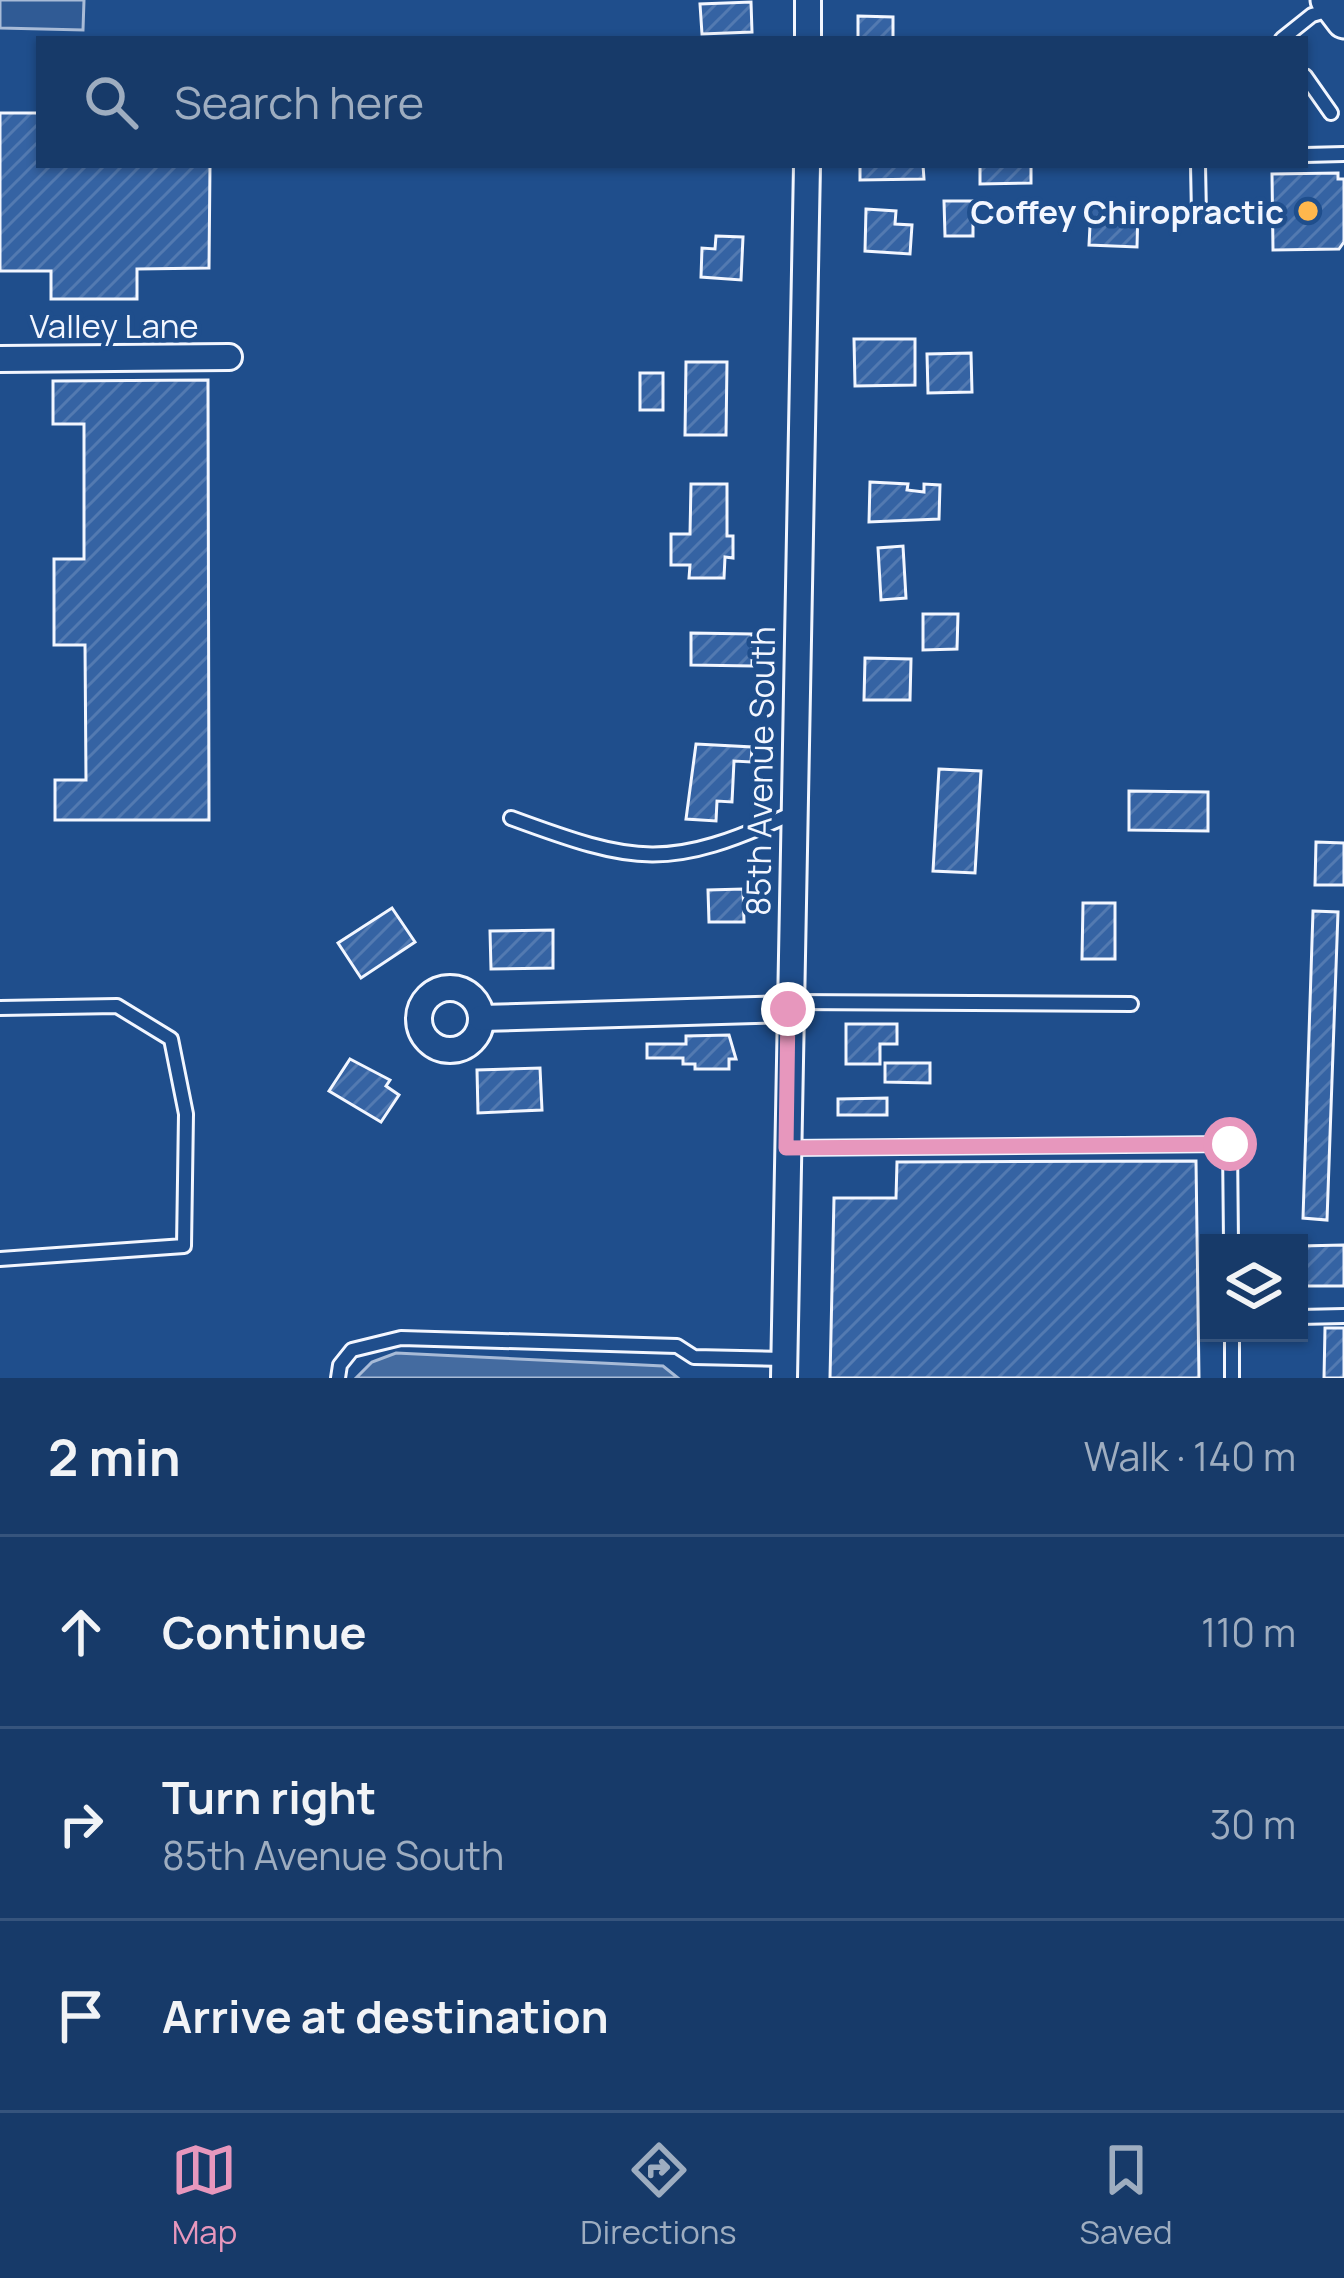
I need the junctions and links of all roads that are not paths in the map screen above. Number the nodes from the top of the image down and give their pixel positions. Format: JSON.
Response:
{"nodes":[{"id":1,"x":808,"y":0,"type":"edge"},
{"id":2,"x":1335,"y":10,"type":"edge"},
{"id":3,"x":808,"y":36,"type":"edge"},
{"id":4,"x":1286,"y":36,"type":"edge"},
{"id":5,"x":1308,"y":80,"type":"edge"},
{"id":6,"x":1331,"y":113,"type":"dead end"},
{"id":7,"x":1344,"y":154,"type":"edge"},
{"id":8,"x":1308,"y":155,"type":"edge"},
{"id":9,"x":807,"y":168,"type":"edge"},
{"id":10,"x":1198,"y":168,"type":"edge"},
{"id":11,"x":1199,"y":215,"type":"dead end"},
{"id":12,"x":229,"y":357,"type":"dead end"},
{"id":13,"x":0,"y":359,"type":"edge"},
{"id":14,"x":793,"y":813,"type":"junction"},
{"id":15,"x":511,"y":818,"type":"dead end"},
{"id":16,"x":1131,"y":1004,"type":"dead end"},
{"id":17,"x":788,"y":1005,"type":"junction"},
{"id":18,"x":0,"y":1008,"type":"edge"},
{"id":19,"x":481,"y":1018,"type":"dead end"},
{"id":20,"x":786,"y":1148,"type":"junction"},
{"id":21,"x":1231,"y":1234,"type":"edge"},
{"id":22,"x":0,"y":1258,"type":"edge"},
{"id":23,"x":1344,"y":1316,"type":"edge"},
{"id":24,"x":1308,"y":1317,"type":"edge"},
{"id":25,"x":1232,"y":1342,"type":"edge"},
{"id":26,"x":784,"y":1369,"type":"edge"},
{"id":27,"x":338,"y":1378,"type":"edge"},
{"id":28,"x":1232,"y":1378,"type":"edge"}],
"edges":[{"from":1,"to":3,"type":"street"},
{"from":2,"to":4,"type":"lane"},
{"from":5,"to":6,"type":"lane"},
{"from":7,"to":8,"type":"lane"},
{"from":9,"to":14,"type":"street","name":"85th Avenue South"},
{"from":10,"to":11,"type":"lane"},
{"from":12,"to":13,"type":"street","name":"Valley Lane"},
{"from":14,"to":15,"type":"lane"},
{"from":14,"to":17,"type":"street","name":"85th Avenue South"},
{"from":16,"to":17,"type":"lane"},
{"from":17,"to":19,"type":"street"},
{"from":17,"to":20,"type":"street","name":"85th Avenue South"},
{"from":18,"to":22,"type":"lane"},
{"from":20,"to":21,"type":"lane"},
{"from":20,"to":26,"type":"street","name":"85th Avenue South"},
{"from":23,"to":24,"type":"lane"},
{"from":25,"to":28,"type":"lane"},
{"from":26,"to":27,"type":"lane"}]}
